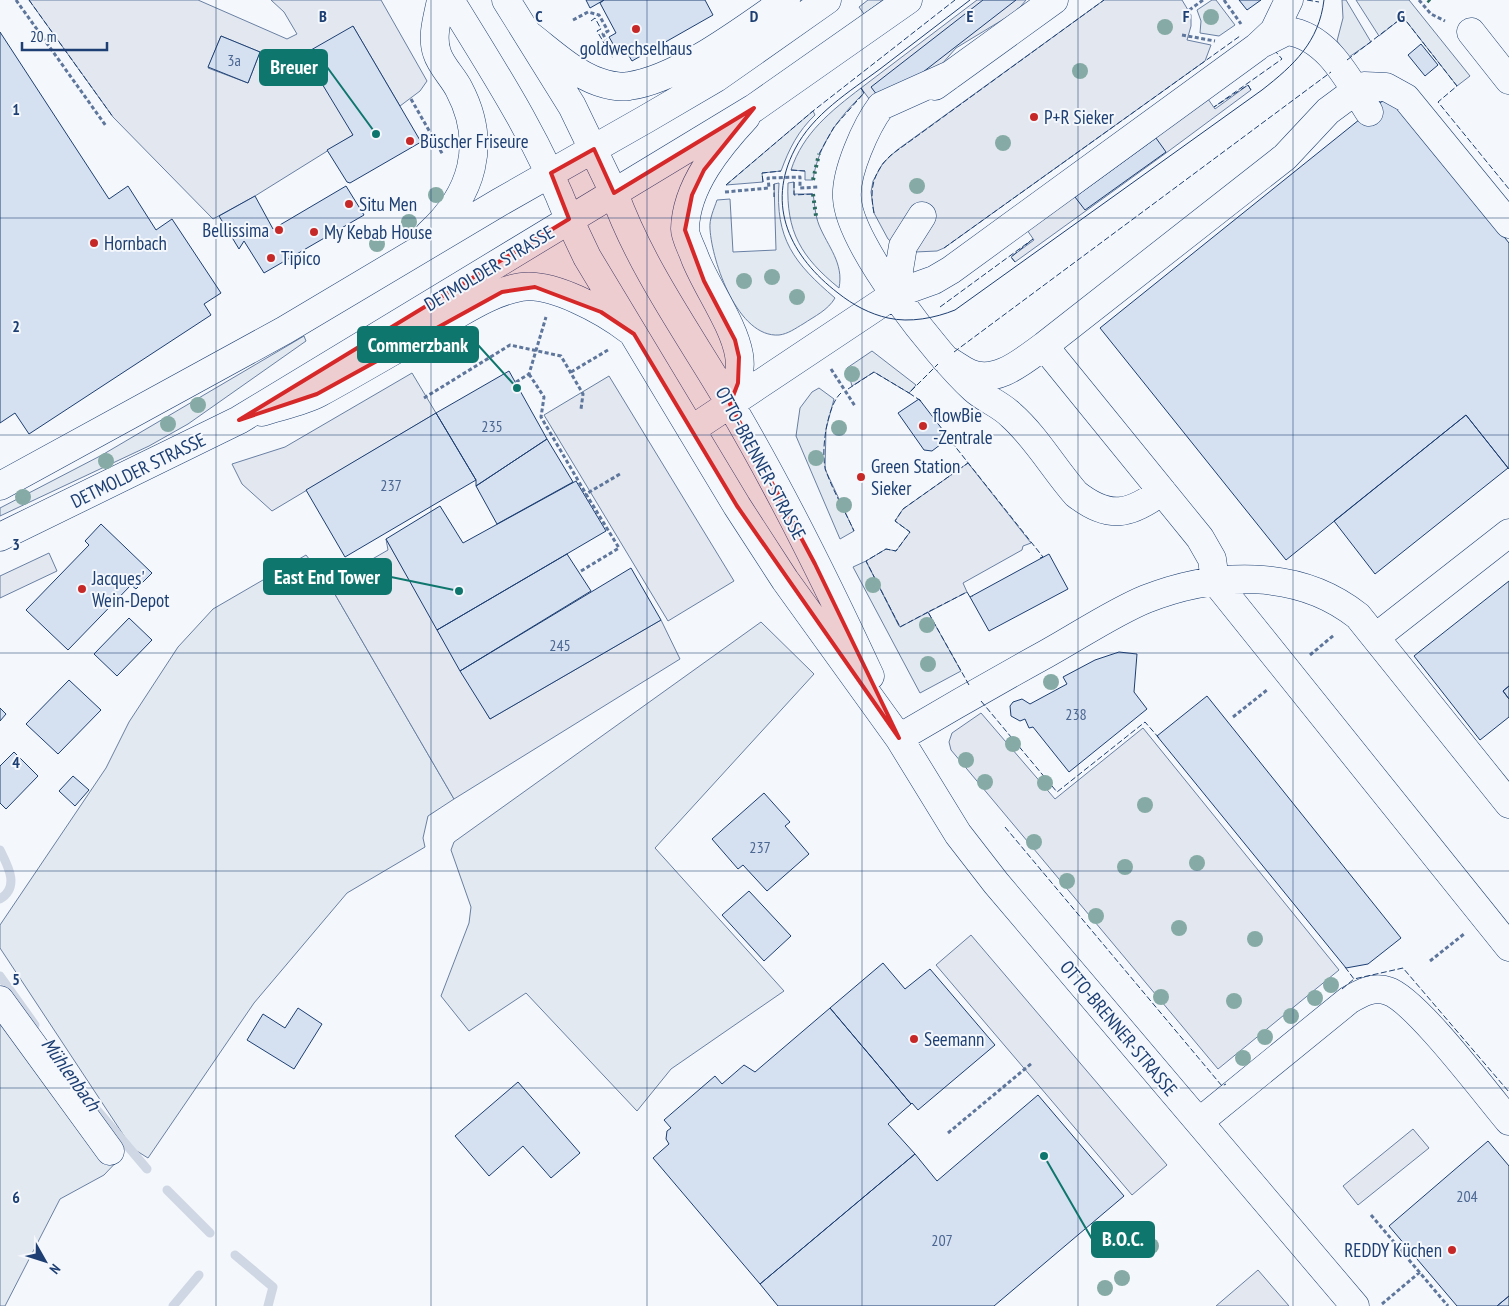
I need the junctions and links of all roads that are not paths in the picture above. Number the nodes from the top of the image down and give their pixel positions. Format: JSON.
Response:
{"nodes":[{"id":1,"x":441,"y":0,"type":"edge"},
{"id":2,"x":450,"y":0,"type":"edge"},
{"id":3,"x":506,"y":0,"type":"edge"},
{"id":4,"x":786,"y":0,"type":"edge"},
{"id":5,"x":827,"y":0,"type":"edge"},
{"id":6,"x":908,"y":0,"type":"edge"},
{"id":7,"x":1054,"y":0,"type":"edge"},
{"id":8,"x":1289,"y":0,"type":"edge"},
{"id":9,"x":1027,"y":11,"type":"edge"},
{"id":10,"x":1471,"y":32,"type":"road end"},
{"id":11,"x":529,"y":36,"type":"junction"},
{"id":12,"x":1257,"y":47,"type":"junction"},
{"id":13,"x":1509,"y":79,"type":"edge"},
{"id":14,"x":1362,"y":102,"type":"junction"},
{"id":15,"x":754,"y":108,"type":"junction"},
{"id":16,"x":594,"y":149,"type":"junction"},
{"id":17,"x":551,"y":173,"type":"junction"},
{"id":18,"x":614,"y":193,"type":"junction"},
{"id":19,"x":922,"y":216,"type":"dead end"},
{"id":20,"x":569,"y":220,"type":"junction"},
{"id":21,"x":1509,"y":224,"type":"edge"},
{"id":22,"x":395,"y":266,"type":"junction"},
{"id":23,"x":895,"y":294,"type":"junction"},
{"id":24,"x":634,"y":334,"type":"junction"},
{"id":25,"x":1044,"y":346,"type":"junction"},
{"id":26,"x":945,"y":359,"type":"junction"},
{"id":27,"x":730,"y":404,"type":"junction"},
{"id":28,"x":239,"y":420,"type":"junction"},
{"id":29,"x":691,"y":430,"type":"junction"},
{"id":30,"x":0,"y":486,"type":"edge"},
{"id":31,"x":1162,"y":490,"type":"junction"},
{"id":32,"x":1509,"y":533,"type":"edge"},
{"id":33,"x":0,"y":537,"type":"edge"},
{"id":34,"x":1215,"y":581,"type":"junction"},
{"id":35,"x":1376,"y":637,"type":"junction"},
{"id":36,"x":899,"y":738,"type":"junction"},
{"id":37,"x":1509,"y":804,"type":"edge"},
{"id":38,"x":1509,"y":947,"type":"edge"},
{"id":39,"x":0,"y":1000,"type":"edge"},
{"id":40,"x":1509,"y":1121,"type":"edge"},
{"id":41,"x":1199,"y":1122,"type":"junction"},
{"id":42,"x":110,"y":1151,"type":"dead end"},
{"id":43,"x":1356,"y":1306,"type":"edge"}],
"edges":[{"from":1,"to":22,"type":"main road"},
{"from":2,"to":17,"type":"main road","name":"OTTO-BRENNER-STRASSE"},
{"from":3,"to":11,"type":"main road","name":"OTTO-BRENNER-STRASSE"},
{"from":4,"to":11,"type":"main road"},
{"from":5,"to":16,"type":"main road"},
{"from":6,"to":15,"type":"main road","name":"DETMOLDER STRASSE"},
{"from":7,"to":9,"type":"main road"},
{"from":8,"to":12,"type":"main road"},
{"from":9,"to":23,"type":"main road"},
{"from":10,"to":13,"type":"main road"},
{"from":11,"to":16,"type":"main road","name":"OTTO-BRENNER-STRASSE"},
{"from":12,"to":14,"type":"main road"},
{"from":12,"to":23,"type":"main road"},
{"from":14,"to":21,"type":"main road"},
{"from":14,"to":25,"type":"main road"},
{"from":15,"to":18,"type":"main road","name":"DETMOLDER STRASSE"},
{"from":15,"to":27,"type":"main road"},
{"from":16,"to":17,"type":"main road"},
{"from":16,"to":18,"type":"main road","name":"OTTO-BRENNER-STRASSE"},
{"from":17,"to":20,"type":"main road","name":"OTTO-BRENNER-STRASSE"},
{"from":17,"to":22,"type":"main road"},
{"from":18,"to":20,"type":"main road","name":"DETMOLDER STRASSE"},
{"from":18,"to":27,"type":"main road","name":"OTTO-BRENNER-STRASSE"},
{"from":19,"to":23,"type":"main road"},
{"from":20,"to":24,"type":"main road","name":"OTTO-BRENNER-STRASSE"},
{"from":20,"to":28,"type":"main road","name":"DETMOLDER STRASSE"},
{"from":22,"to":30,"type":"main road"},
{"from":23,"to":26,"type":"main road"},
{"from":23,"to":27,"type":"main road"},
{"from":24,"to":28,"type":"main road"},
{"from":24,"to":29,"type":"main road","name":"OTTO-BRENNER-STRASSE"},
{"from":25,"to":26,"type":"main road"},
{"from":25,"to":31,"type":"main road"},
{"from":26,"to":31,"type":"main road"},
{"from":27,"to":29,"type":"main road"},
{"from":27,"to":36,"type":"main road","name":"OTTO-BRENNER-STRASSE"},
{"from":28,"to":33,"type":"main road","name":"DETMOLDER STRASSE"},
{"from":29,"to":36,"type":"main road","name":"OTTO-BRENNER-STRASSE"},
{"from":31,"to":34,"type":"main road"},
{"from":32,"to":35,"type":"main road"},
{"from":34,"to":35,"type":"main road"},
{"from":34,"to":36,"type":"main road"},
{"from":34,"to":38,"type":"main road"},
{"from":35,"to":37,"type":"main road"},
{"from":36,"to":41,"type":"main road","name":"OTTO-BRENNER-STRASSE"},
{"from":39,"to":42,"type":"main road"},
{"from":40,"to":41,"type":"main road"},
{"from":41,"to":43,"type":"main road","name":"OTTO-BRENNER-STRASSE"}]}
